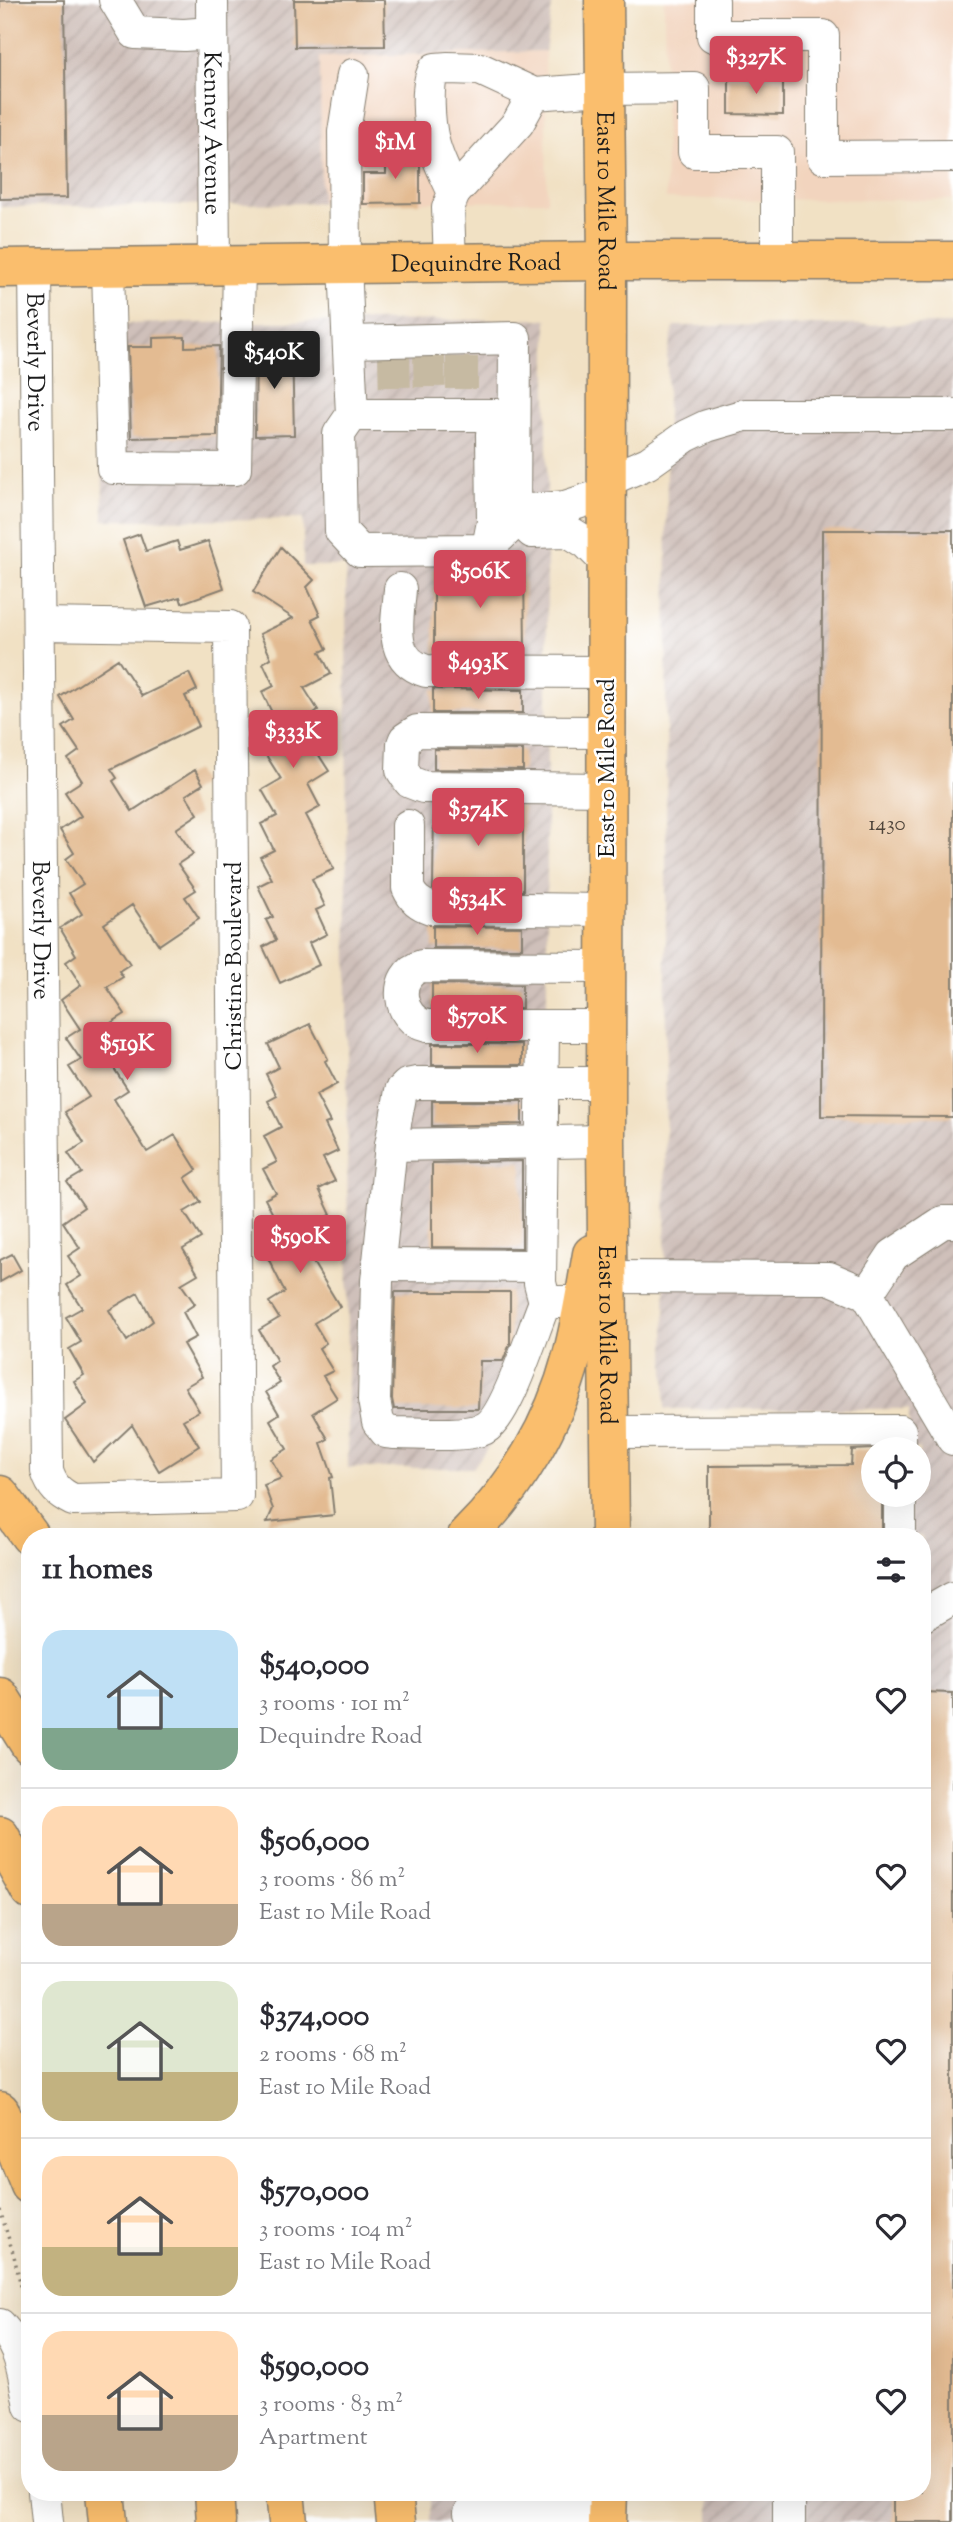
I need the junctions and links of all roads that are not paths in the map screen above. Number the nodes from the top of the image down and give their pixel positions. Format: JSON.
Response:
{"nodes":[{"id":1,"x":115,"y":0,"type":"edge"},
{"id":2,"x":212,"y":0,"type":"edge"},
{"id":3,"x":604,"y":0,"type":"edge"},
{"id":4,"x":713,"y":0,"type":"edge"},
{"id":5,"x":211,"y":33,"type":"junction"},
{"id":6,"x":353,"y":75,"type":"dead end"},
{"id":7,"x":604,"y":89,"type":"junction"},
{"id":8,"x":534,"y":94,"type":"junction"},
{"id":9,"x":953,"y":156,"type":"edge"},
{"id":10,"x":454,"y":193,"type":"junction"},
{"id":11,"x":607,"y":261,"type":"junction"},
{"id":12,"x":777,"y":261,"type":"junction"},
{"id":13,"x":953,"y":261,"type":"edge"},
{"id":14,"x":450,"y":263,"type":"junction"},
{"id":15,"x":345,"y":265,"type":"junction"},
{"id":16,"x":226,"y":266,"type":"junction"},
{"id":17,"x":108,"y":267,"type":"junction"},
{"id":18,"x":18,"y":268,"type":"edge"},
{"id":19,"x":349,"y":342,"type":"junction"},
{"id":20,"x":352,"y":415,"type":"junction"},
{"id":21,"x":953,"y":415,"type":"edge"},
{"id":22,"x":514,"y":420,"type":"junction"},
{"id":23,"x":606,"y":486,"type":"junction"},
{"id":24,"x":518,"y":523,"type":"junction"},
{"id":25,"x":477,"y":550,"type":"junction"},
{"id":26,"x":606,"y":562,"type":"junction"},
{"id":27,"x":400,"y":589,"type":"dead end"},
{"id":28,"x":40,"y":624,"type":"junction"},
{"id":29,"x":606,"y":672,"type":"junction"},
{"id":30,"x":606,"y":733,"type":"junction"},
{"id":31,"x":606,"y":789,"type":"junction"},
{"id":32,"x":408,"y":825,"type":"dead end"},
{"id":33,"x":606,"y":910,"type":"junction"},
{"id":34,"x":606,"y":967,"type":"junction"},
{"id":35,"x":606,"y":1026,"type":"junction"},
{"id":36,"x":543,"y":1027,"type":"junction"},
{"id":37,"x":606,"y":1083,"type":"junction"},
{"id":38,"x":541,"y":1084,"type":"junction"},
{"id":39,"x":606,"y":1141,"type":"junction"},
{"id":40,"x":541,"y":1143,"type":"junction"},
{"id":41,"x":391,"y":1145,"type":"junction"},
{"id":42,"x":953,"y":1222,"type":"edge"},
{"id":43,"x":378,"y":1265,"type":"junction"},
{"id":44,"x":539,"y":1266,"type":"junction"},
{"id":45,"x":600,"y":1294,"type":"junction"},
{"id":46,"x":866,"y":1294,"type":"junction"},
{"id":47,"x":545,"y":1303,"type":"junction"},
{"id":48,"x":950,"y":1426,"type":"edge"},
{"id":49,"x":610,"y":1432,"type":"junction"},
{"id":50,"x":900,"y":1437,"type":"edge"},
{"id":51,"x":0,"y":1494,"type":"edge"},
{"id":52,"x":237,"y":1496,"type":"joint"},
{"id":53,"x":900,"y":1507,"type":"edge"},
{"id":54,"x":24,"y":1528,"type":"edge"},
{"id":55,"x":474,"y":1528,"type":"edge"},
{"id":56,"x":610,"y":1528,"type":"edge"},
{"id":57,"x":900,"y":1528,"type":"edge"},
{"id":58,"x":953,"y":1598,"type":"edge"},
{"id":59,"x":931,"y":1611,"type":"edge"},
{"id":60,"x":0,"y":1697,"type":"edge"},
{"id":61,"x":21,"y":1731,"type":"edge"},
{"id":62,"x":0,"y":1836,"type":"edge"},
{"id":63,"x":21,"y":1874,"type":"edge"},
{"id":64,"x":0,"y":2111,"type":"edge"},
{"id":65,"x":21,"y":2163,"type":"edge"},
{"id":66,"x":0,"y":2325,"type":"edge"},
{"id":67,"x":21,"y":2363,"type":"edge"},
{"id":68,"x":45,"y":2501,"type":"edge"},
{"id":69,"x":106,"y":2501,"type":"edge"},
{"id":70,"x":215,"y":2501,"type":"edge"},
{"id":71,"x":286,"y":2501,"type":"edge"},
{"id":72,"x":394,"y":2501,"type":"edge"},
{"id":73,"x":417,"y":2501,"type":"edge"},
{"id":74,"x":789,"y":2501,"type":"edge"},
{"id":75,"x":544,"y":2503,"type":"edge"},
{"id":76,"x":607,"y":2508,"type":"edge"},
{"id":77,"x":470,"y":2513,"type":"dead end"},
{"id":78,"x":47,"y":2522,"type":"edge"},
{"id":79,"x":108,"y":2522,"type":"edge"},
{"id":80,"x":216,"y":2522,"type":"edge"},
{"id":81,"x":288,"y":2522,"type":"edge"},
{"id":82,"x":396,"y":2522,"type":"edge"},
{"id":83,"x":416,"y":2522,"type":"edge"},
{"id":84,"x":789,"y":2522,"type":"edge"}],
"edges":[{"from":1,"to":5,"type":"street"},
{"from":2,"to":5,"type":"street","name":"Kenney Avenue"},
{"from":3,"to":7,"type":"main road","name":"East 10 Mile Road"},
{"from":4,"to":9,"type":"street"},
{"from":5,"to":16,"type":"street","name":"Kenney Avenue"},
{"from":6,"to":15,"type":"street"},
{"from":7,"to":8,"type":"street"},
{"from":7,"to":11,"type":"main road","name":"East 10 Mile Road"},
{"from":7,"to":12,"type":"street"},
{"from":8,"to":10,"type":"street"},
{"from":8,"to":10,"type":"street"},
{"from":10,"to":14,"type":"street"},
{"from":11,"to":12,"type":"main road","name":"Dequindre Road"},
{"from":11,"to":14,"type":"main road","name":"Dequindre Road"},
{"from":11,"to":23,"type":"main road","name":"East 10 Mile Road"},
{"from":12,"to":13,"type":"main road","name":"Dequindre Road"},
{"from":14,"to":15,"type":"main road","name":"Dequindre Road"},
{"from":15,"to":16,"type":"main road","name":"Dequindre Road"},
{"from":15,"to":19,"type":"street"},
{"from":16,"to":17,"type":"main road","name":"Dequindre Road"},
{"from":16,"to":17,"type":"street","name":"Kenney Avenue"},
{"from":17,"to":18,"type":"main road","name":"Dequindre Road"},
{"from":18,"to":28,"type":"street","name":"Beverly Drive"},
{"from":19,"to":20,"type":"street"},
{"from":19,"to":22,"type":"street"},
{"from":20,"to":22,"type":"street"},
{"from":20,"to":25,"type":"street"},
{"from":21,"to":23,"type":"street"},
{"from":22,"to":24,"type":"street"},
{"from":22,"to":25,"type":"street"},
{"from":23,"to":24,"type":"street"},
{"from":23,"to":26,"type":"main road","name":"East 10 Mile Road"},
{"from":24,"to":25,"type":"street"},
{"from":24,"to":26,"type":"street"},
{"from":26,"to":29,"type":"main road","name":"East 10 Mile Road"},
{"from":27,"to":29,"type":"street"},
{"from":28,"to":52,"type":"street","name":"Beverly Drive"},
{"from":28,"to":52,"type":"street","name":"Christine Boulevard"},
{"from":29,"to":30,"type":"main road","name":"East 10 Mile Road"},
{"from":30,"to":31,"type":"main road","name":"East 10 Mile Road"},
{"from":30,"to":31,"type":"street"},
{"from":31,"to":33,"type":"main road","name":"East 10 Mile Road"},
{"from":32,"to":33,"type":"street"},
{"from":33,"to":34,"type":"main road","name":"East 10 Mile Road"},
{"from":34,"to":35,"type":"main road","name":"East 10 Mile Road"},
{"from":34,"to":36,"type":"street"},
{"from":35,"to":36,"type":"street"},
{"from":35,"to":37,"type":"main road","name":"East 10 Mile Road"},
{"from":36,"to":38,"type":"street"},
{"from":37,"to":38,"type":"street"},
{"from":37,"to":39,"type":"main road","name":"East 10 Mile Road"},
{"from":38,"to":40,"type":"street"},
{"from":38,"to":41,"type":"street"},
{"from":39,"to":40,"type":"street"},
{"from":39,"to":45,"type":"main road","name":"East 10 Mile Road"},
{"from":40,"to":41,"type":"street"},
{"from":40,"to":44,"type":"street"},
{"from":41,"to":43,"type":"street"},
{"from":42,"to":46,"type":"street"},
{"from":43,"to":44,"type":"street"},
{"from":43,"to":47,"type":"street"},
{"from":44,"to":47,"type":"street"},
{"from":45,"to":46,"type":"street"},
{"from":45,"to":47,"type":"street"},
{"from":45,"to":49,"type":"main road","name":"East 10 Mile Road"},
{"from":45,"to":55,"type":"main road"},
{"from":46,"to":48,"type":"street"},
{"from":49,"to":50,"type":"street"},
{"from":49,"to":56,"type":"main road","name":"East 10 Mile Road"},
{"from":51,"to":54,"type":"main road"},
{"from":53,"to":57,"type":"street"},
{"from":58,"to":59,"type":"street"},
{"from":60,"to":61,"type":"main road"},
{"from":62,"to":63,"type":"main road"},
{"from":64,"to":65,"type":"main road"},
{"from":66,"to":67,"type":"street"},
{"from":68,"to":78,"type":"street"},
{"from":69,"to":79,"type":"main road"},
{"from":70,"to":80,"type":"main road"},
{"from":71,"to":81,"type":"main road"},
{"from":72,"to":82,"type":"main road"},
{"from":73,"to":83,"type":"main road"},
{"from":74,"to":84,"type":"street"},
{"from":75,"to":76,"type":"street"},
{"from":75,"to":77,"type":"street"}]}
